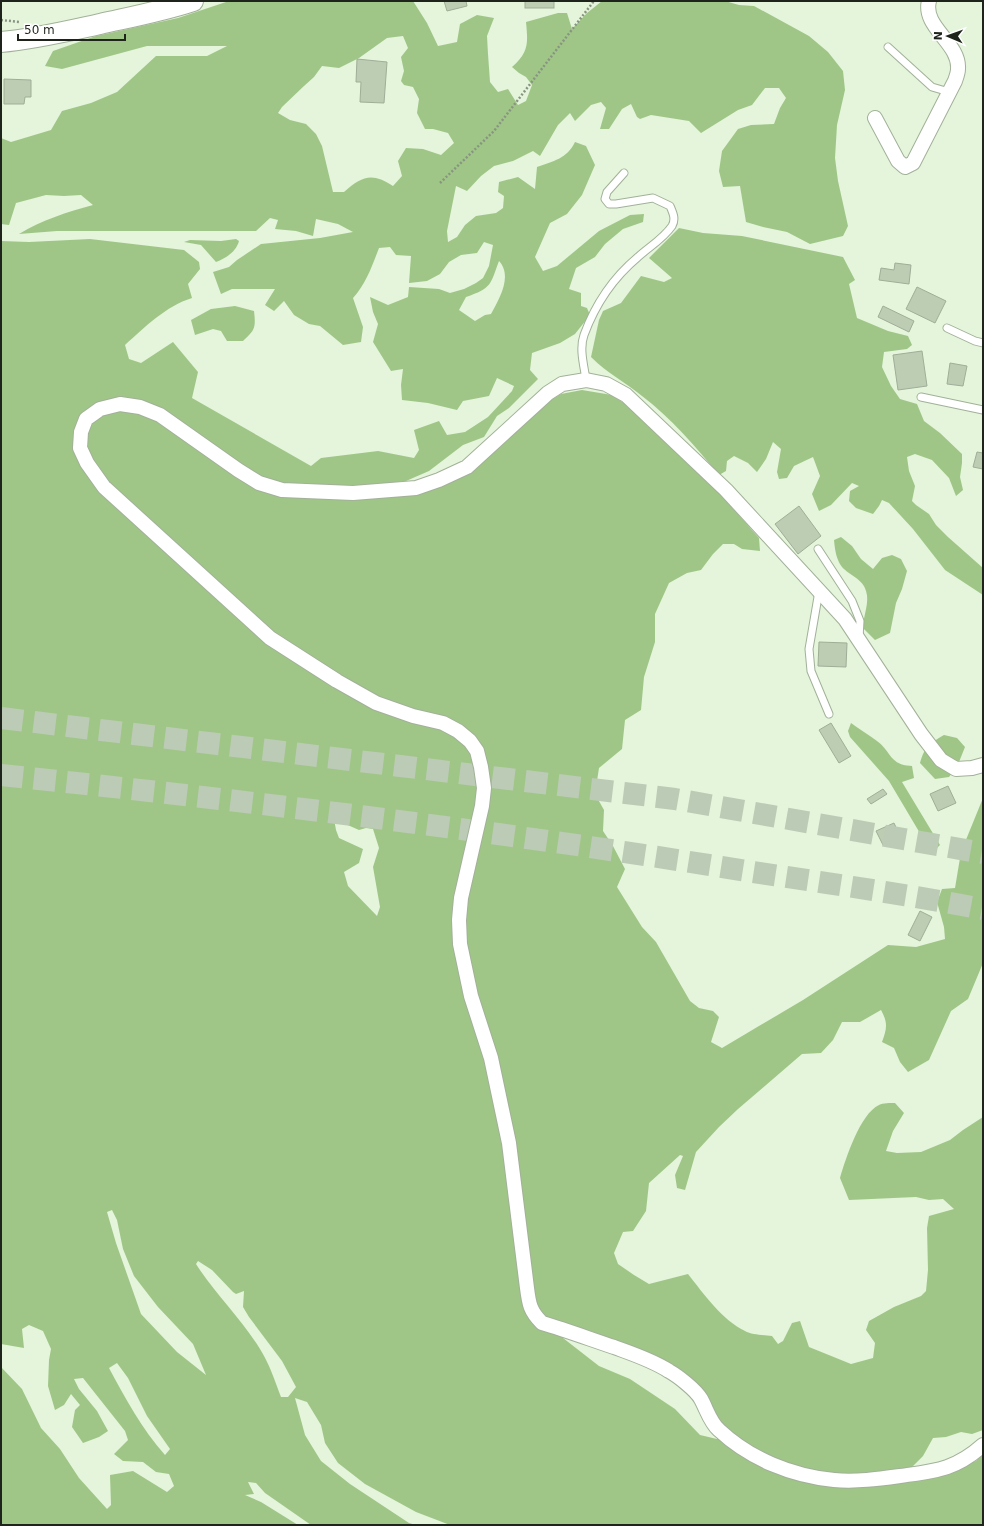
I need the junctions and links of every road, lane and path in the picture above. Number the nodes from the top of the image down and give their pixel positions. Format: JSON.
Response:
{"nodes":[{"id":1,"x":193,"y":1,"type":"edge"},
{"id":2,"x":594,"y":1,"type":"edge"},
{"id":3,"x":929,"y":1,"type":"edge"},
{"id":4,"x":1,"y":42,"type":"edge"},
{"id":5,"x":888,"y":47,"type":"dead end"},
{"id":6,"x":949,"y":92,"type":"junction"},
{"id":7,"x":875,"y":118,"type":"dead end"},
{"id":8,"x":624,"y":173,"type":"dead end"},
{"id":9,"x":440,"y":183,"type":"dead end"},
{"id":10,"x":947,"y":328,"type":"dead end"},
{"id":11,"x":983,"y":343,"type":"edge"},
{"id":12,"x":586,"y":380,"type":"junction"},
{"id":13,"x":921,"y":397,"type":"dead end"},
{"id":14,"x":983,"y":410,"type":"edge"},
{"id":15,"x":818,"y":549,"type":"dead end"},
{"id":16,"x":819,"y":591,"type":"junction"},
{"id":17,"x":859,"y":640,"type":"junction"},
{"id":18,"x":829,"y":714,"type":"dead end"},
{"id":19,"x":983,"y":765,"type":"edge"},
{"id":20,"x":983,"y":1445,"type":"edge"}],
"edges":[{"from":1,"to":4,"type":"main road"},
{"from":2,"to":9,"type":"path"},
{"from":3,"to":6,"type":"street"},
{"from":5,"to":6,"type":"lane"},
{"from":6,"to":7,"type":"street"},
{"from":8,"to":12,"type":"lane"},
{"from":10,"to":11,"type":"lane"},
{"from":12,"to":16,"type":"street"},
{"from":12,"to":20,"type":"street"},
{"from":13,"to":14,"type":"lane"},
{"from":15,"to":17,"type":"lane"},
{"from":16,"to":17,"type":"street"},
{"from":16,"to":18,"type":"lane"},
{"from":17,"to":19,"type":"street"}]}
